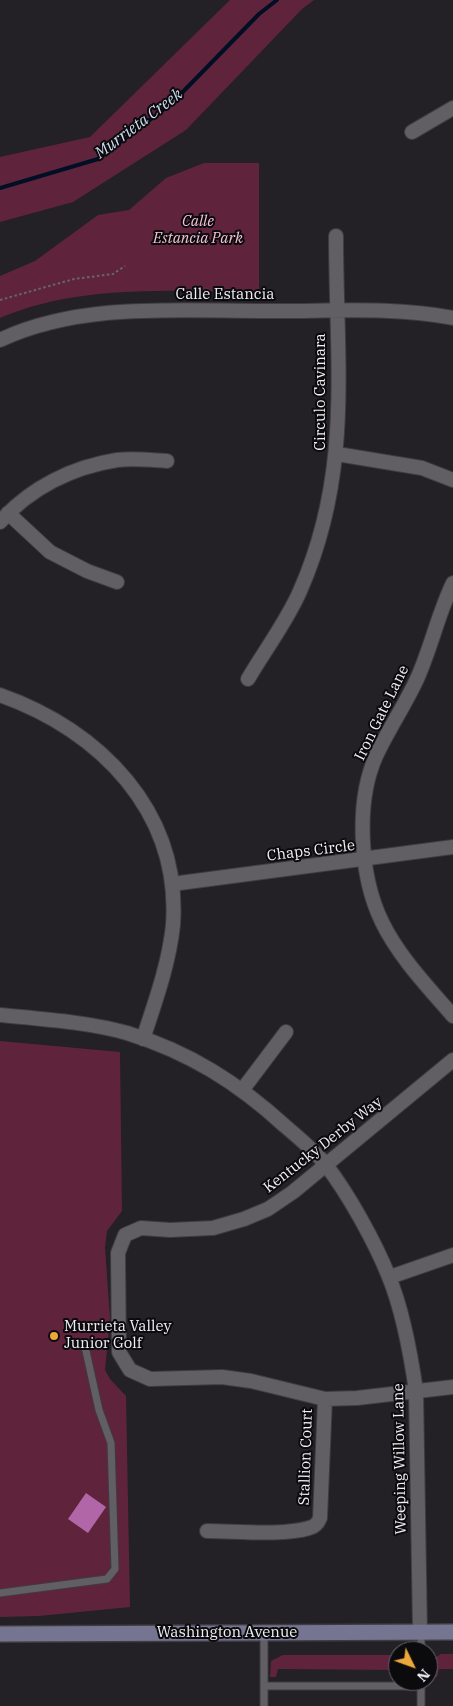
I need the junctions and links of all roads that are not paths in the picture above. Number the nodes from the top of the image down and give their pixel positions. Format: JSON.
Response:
{"nodes":[{"id":1,"x":453,"y":108,"type":"edge"},
{"id":2,"x":412,"y":132,"type":"dead end"},
{"id":3,"x":336,"y":236,"type":"dead end"},
{"id":4,"x":336,"y":311,"type":"junction"},
{"id":5,"x":453,"y":318,"type":"edge"},
{"id":6,"x":0,"y":340,"type":"edge"},
{"id":7,"x":337,"y":454,"type":"junction"},
{"id":8,"x":167,"y":460,"type":"dead end"},
{"id":9,"x":453,"y":480,"type":"edge"},
{"id":10,"x":4,"y":518,"type":"edge"},
{"id":11,"x":117,"y":582,"type":"dead end"},
{"id":12,"x":453,"y":583,"type":"edge"},
{"id":13,"x":248,"y":679,"type":"dead end"},
{"id":14,"x":0,"y":694,"type":"edge"},
{"id":15,"x":453,"y":847,"type":"edge"},
{"id":16,"x":365,"y":860,"type":"junction"},
{"id":17,"x":172,"y":884,"type":"junction"},
{"id":18,"x":0,"y":1015,"type":"edge"},
{"id":19,"x":453,"y":1016,"type":"edge"},
{"id":20,"x":286,"y":1032,"type":"dead end"},
{"id":21,"x":143,"y":1039,"type":"junction"},
{"id":22,"x":453,"y":1060,"type":"edge"},
{"id":23,"x":243,"y":1089,"type":"junction"},
{"id":24,"x":325,"y":1164,"type":"junction"},
{"id":25,"x":453,"y":1255,"type":"edge"},
{"id":26,"x":390,"y":1277,"type":"junction"},
{"id":27,"x":84,"y":1342,"type":"dead end"},
{"id":28,"x":453,"y":1387,"type":"edge"},
{"id":29,"x":416,"y":1391,"type":"junction"},
{"id":30,"x":325,"y":1398,"type":"junction"},
{"id":31,"x":207,"y":1531,"type":"dead end"},
{"id":32,"x":0,"y":1593,"type":"edge"},
{"id":33,"x":420,"y":1632,"type":"junction"},
{"id":34,"x":453,"y":1632,"type":"edge"},
{"id":35,"x":264,"y":1633,"type":"junction"},
{"id":36,"x":0,"y":1634,"type":"edge"},
{"id":37,"x":420,"y":1641,"type":"edge"},
{"id":38,"x":388,"y":1684,"type":"edge"},
{"id":39,"x":264,"y":1686,"type":"junction"},
{"id":40,"x":421,"y":1691,"type":"edge"},
{"id":41,"x":264,"y":1706,"type":"edge"},
{"id":42,"x":421,"y":1706,"type":"edge"}],
"edges":[{"from":1,"to":2,"type":"street"},
{"from":3,"to":4,"type":"street","name":"Circulo Cavinara"},
{"from":4,"to":5,"type":"street","name":"Calle Estancia"},
{"from":4,"to":6,"type":"street","name":"Calle Estancia"},
{"from":4,"to":7,"type":"street","name":"Circulo Cavinara"},
{"from":7,"to":9,"type":"street"},
{"from":7,"to":13,"type":"street","name":"Circulo Cavinara"},
{"from":8,"to":10,"type":"street"},
{"from":10,"to":11,"type":"street"},
{"from":12,"to":16,"type":"street","name":"Iron Gate Lane"},
{"from":14,"to":17,"type":"street"},
{"from":15,"to":16,"type":"street","name":"Chaps Circle"},
{"from":16,"to":17,"type":"street","name":"Chaps Circle"},
{"from":16,"to":19,"type":"street","name":"Iron Gate Lane"},
{"from":17,"to":21,"type":"street"},
{"from":18,"to":21,"type":"street","name":"Weeping Willow Lane"},
{"from":20,"to":23,"type":"street"},
{"from":21,"to":23,"type":"street","name":"Weeping Willow Lane"},
{"from":22,"to":24,"type":"street","name":"Kentucky Derby Way"},
{"from":23,"to":24,"type":"street","name":"Weeping Willow Lane"},
{"from":24,"to":26,"type":"street","name":"Weeping Willow Lane"},
{"from":24,"to":30,"type":"street","name":"Kentucky Derby Way"},
{"from":25,"to":26,"type":"street"},
{"from":26,"to":29,"type":"street","name":"Weeping Willow Lane"},
{"from":27,"to":32,"type":"lane"},
{"from":28,"to":29,"type":"street"},
{"from":29,"to":30,"type":"street"},
{"from":29,"to":33,"type":"street","name":"Weeping Willow Lane"},
{"from":30,"to":31,"type":"street","name":"Stallion Court"},
{"from":33,"to":34,"type":"main road","name":"Washington Avenue"},
{"from":33,"to":35,"type":"main road","name":"Washington Avenue"},
{"from":33,"to":37,"type":"lane"},
{"from":35,"to":36,"type":"main road","name":"Washington Avenue"},
{"from":35,"to":39,"type":"lane"},
{"from":38,"to":39,"type":"lane"},
{"from":39,"to":41,"type":"lane"},
{"from":40,"to":42,"type":"lane"}]}
